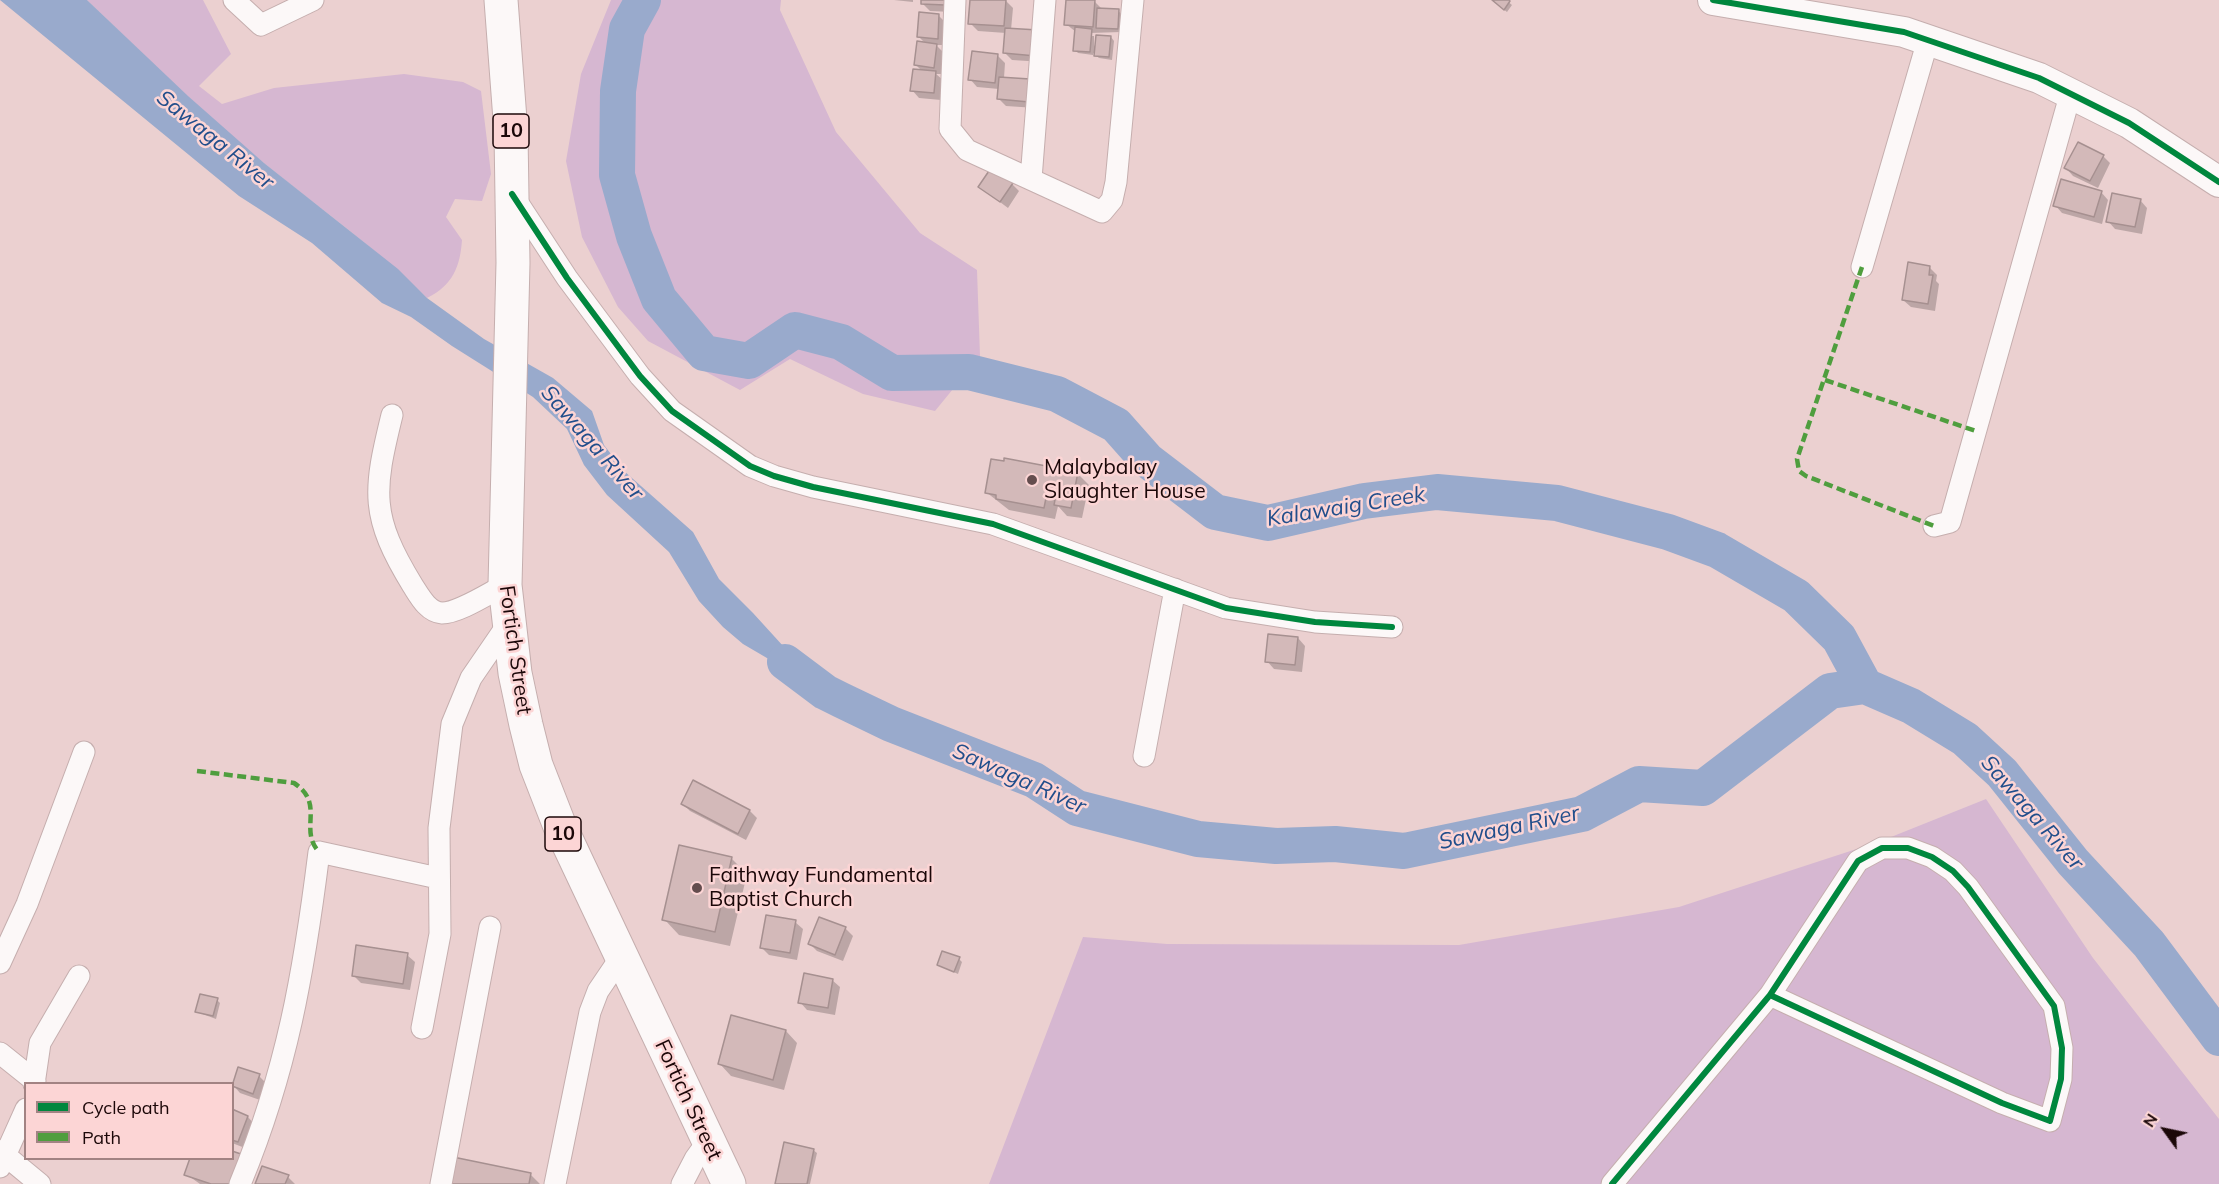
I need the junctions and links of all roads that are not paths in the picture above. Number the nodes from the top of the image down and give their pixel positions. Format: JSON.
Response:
{"nodes":[{"id":1,"x":234,"y":0,"type":"edge"},
{"id":2,"x":313,"y":0,"type":"edge"},
{"id":3,"x":501,"y":0,"type":"edge"},
{"id":4,"x":955,"y":0,"type":"edge"},
{"id":5,"x":1045,"y":0,"type":"edge"},
{"id":6,"x":1132,"y":0,"type":"edge"},
{"id":7,"x":1713,"y":0,"type":"edge"},
{"id":8,"x":1928,"y":40,"type":"junction"},
{"id":9,"x":2071,"y":92,"type":"junction"},
{"id":10,"x":1030,"y":179,"type":"junction"},
{"id":11,"x":2219,"y":182,"type":"edge"},
{"id":12,"x":512,"y":194,"type":"junction"},
{"id":13,"x":1862,"y":267,"type":"dead end"},
{"id":14,"x":392,"y":415,"type":"dead end"},
{"id":15,"x":1934,"y":526,"type":"dead end"},
{"id":16,"x":505,"y":585,"type":"junction"},
{"id":17,"x":1175,"y":589,"type":"junction"},
{"id":18,"x":508,"y":624,"type":"junction"},
{"id":19,"x":1392,"y":627,"type":"dead end"},
{"id":20,"x":84,"y":752,"type":"dead end"},
{"id":21,"x":1144,"y":756,"type":"dead end"},
{"id":22,"x":438,"y":878,"type":"junction"},
{"id":23,"x":490,"y":927,"type":"dead end"},
{"id":24,"x":621,"y":957,"type":"junction"},
{"id":25,"x":0,"y":963,"type":"edge"},
{"id":26,"x":79,"y":976,"type":"dead end"},
{"id":27,"x":1770,"y":995,"type":"junction"},
{"id":28,"x":422,"y":1028,"type":"dead end"},
{"id":29,"x":0,"y":1053,"type":"edge"},
{"id":30,"x":35,"y":1082,"type":"edge"},
{"id":31,"x":24,"y":1113,"type":"edge"},
{"id":32,"x":708,"y":1141,"type":"junction"},
{"id":33,"x":2,"y":1158,"type":"edge"},
{"id":34,"x":40,"y":1184,"type":"edge"},
{"id":35,"x":240,"y":1184,"type":"edge"},
{"id":36,"x":441,"y":1184,"type":"edge"},
{"id":37,"x":555,"y":1184,"type":"edge"},
{"id":38,"x":682,"y":1184,"type":"edge"},
{"id":39,"x":729,"y":1184,"type":"edge"},
{"id":40,"x":1612,"y":1184,"type":"edge"}],
"edges":[{"from":1,"to":2,"type":"street"},
{"from":3,"to":12,"type":"highway","name":"Fortich Street","number":"10"},
{"from":4,"to":10,"type":"street"},
{"from":5,"to":10,"type":"street"},
{"from":6,"to":10,"type":"street"},
{"from":7,"to":8,"type":"street"},
{"from":8,"to":9,"type":"street"},
{"from":8,"to":13,"type":"street"},
{"from":9,"to":11,"type":"street"},
{"from":9,"to":15,"type":"street"},
{"from":12,"to":16,"type":"highway","name":"Fortich Street","number":"10"},
{"from":12,"to":17,"type":"street"},
{"from":14,"to":16,"type":"street"},
{"from":16,"to":18,"type":"highway","name":"Fortich Street","number":"10"},
{"from":17,"to":19,"type":"street"},
{"from":17,"to":21,"type":"street"},
{"from":18,"to":22,"type":"street"},
{"from":18,"to":24,"type":"highway","name":"Fortich Street","number":"10"},
{"from":20,"to":25,"type":"street"},
{"from":22,"to":28,"type":"street"},
{"from":22,"to":35,"type":"street"},
{"from":23,"to":36,"type":"street"},
{"from":24,"to":32,"type":"highway","name":"Fortich Street","number":"10"},
{"from":24,"to":37,"type":"street"},
{"from":26,"to":30,"type":"street"},
{"from":27,"to":27,"type":"street"},
{"from":27,"to":40,"type":"street"},
{"from":29,"to":30,"type":"street"},
{"from":31,"to":33,"type":"street"},
{"from":32,"to":38,"type":"street"},
{"from":32,"to":39,"type":"highway","name":"Fortich Street","number":"10"},
{"from":33,"to":34,"type":"street"}]}
